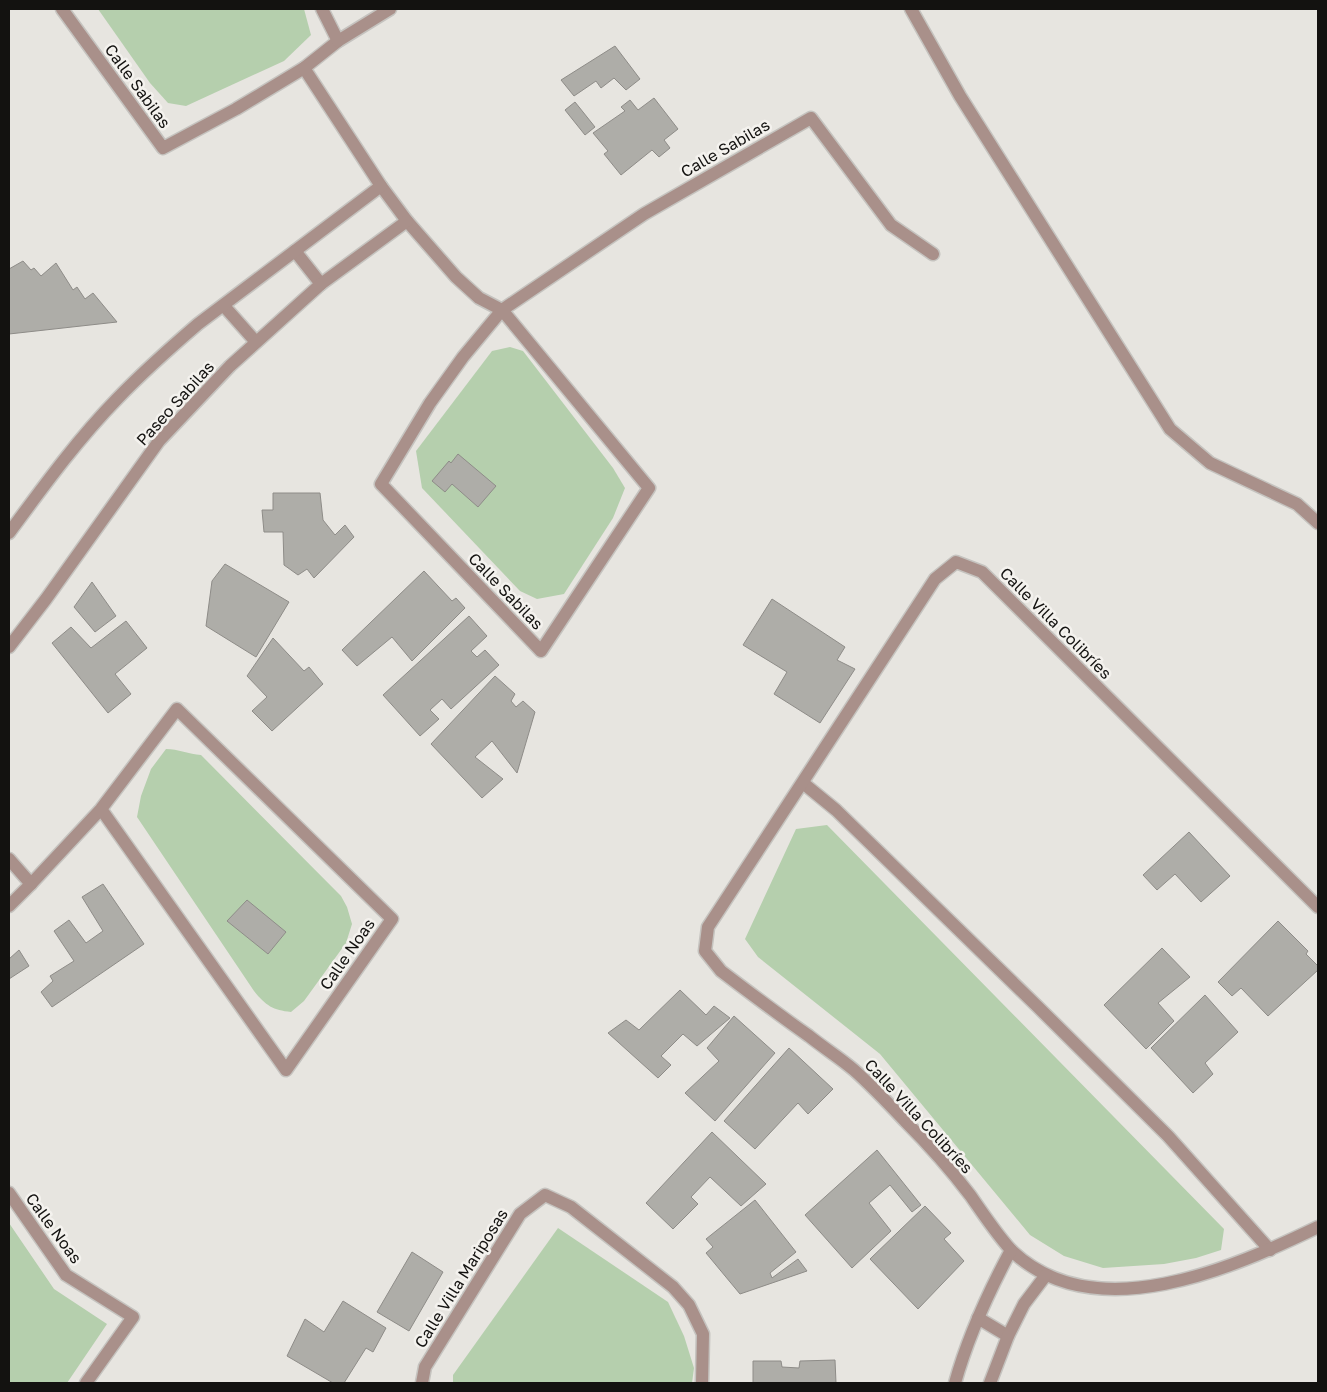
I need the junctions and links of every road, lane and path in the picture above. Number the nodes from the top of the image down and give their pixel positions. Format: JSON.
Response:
{"nodes":[{"id":1,"x":62,"y":9,"type":"edge"},
{"id":2,"x":322,"y":9,"type":"edge"},
{"id":3,"x":390,"y":9,"type":"edge"},
{"id":4,"x":912,"y":9,"type":"edge"},
{"id":5,"x":338,"y":41,"type":"junction"},
{"id":6,"x":304,"y":68,"type":"junction"},
{"id":7,"x":381,"y":186,"type":"junction"},
{"id":8,"x":407,"y":221,"type":"junction"},
{"id":9,"x":295,"y":251,"type":"junction"},
{"id":10,"x":933,"y":254,"type":"dead end"},
{"id":11,"x":321,"y":284,"type":"junction"},
{"id":12,"x":224,"y":306,"type":"junction"},
{"id":13,"x":502,"y":310,"type":"junction"},
{"id":14,"x":256,"y":342,"type":"junction"},
{"id":15,"x":1318,"y":523,"type":"edge"},
{"id":16,"x":9,"y":533,"type":"edge"},
{"id":17,"x":9,"y":647,"type":"edge"},
{"id":18,"x":802,"y":783,"type":"junction"},
{"id":19,"x":101,"y":808,"type":"junction"},
{"id":20,"x":9,"y":859,"type":"edge"},
{"id":21,"x":31,"y":884,"type":"junction"},
{"id":22,"x":9,"y":906,"type":"edge"},
{"id":23,"x":1318,"y":907,"type":"edge"},
{"id":24,"x":9,"y":1193,"type":"edge"},
{"id":25,"x":1318,"y":1227,"type":"edge"},
{"id":26,"x":1011,"y":1250,"type":"junction"},
{"id":27,"x":1270,"y":1250,"type":"junction"},
{"id":28,"x":1046,"y":1275,"type":"junction"},
{"id":29,"x":978,"y":1318,"type":"junction"},
{"id":30,"x":1008,"y":1336,"type":"junction"},
{"id":31,"x":86,"y":1383,"type":"edge"},
{"id":32,"x":422,"y":1383,"type":"edge"},
{"id":33,"x":702,"y":1383,"type":"edge"},
{"id":34,"x":955,"y":1383,"type":"edge"},
{"id":35,"x":990,"y":1383,"type":"edge"}],
"edges":[{"from":1,"to":6,"type":"street","name":"Calle Sabilas"},
{"from":2,"to":5,"type":"street"},
{"from":3,"to":5,"type":"street","name":"Calle Sabilas"},
{"from":4,"to":15,"type":"street"},
{"from":5,"to":6,"type":"street","name":"Calle Sabilas"},
{"from":6,"to":7,"type":"street","name":"Calle Sabilas"},
{"from":7,"to":8,"type":"street","name":"Calle Sabilas"},
{"from":7,"to":9,"type":"street"},
{"from":8,"to":11,"type":"street","name":"Paseo Sabilas"},
{"from":8,"to":13,"type":"street","name":"Calle Sabilas"},
{"from":9,"to":11,"type":"street"},
{"from":9,"to":12,"type":"street"},
{"from":10,"to":13,"type":"street","name":"Calle Sabilas"},
{"from":11,"to":14,"type":"street","name":"Paseo Sabilas"},
{"from":12,"to":14,"type":"street"},
{"from":12,"to":16,"type":"street"},
{"from":13,"to":13,"type":"street","name":"Calle Sabilas"},
{"from":14,"to":17,"type":"street","name":"Paseo Sabilas"},
{"from":18,"to":23,"type":"street","name":"Calle Villa Colibríes"},
{"from":18,"to":26,"type":"street","name":"Calle Villa Colibríes"},
{"from":18,"to":27,"type":"street"},
{"from":19,"to":19,"type":"street","name":"Calle Noas"},
{"from":19,"to":21,"type":"street","name":"Calle Noas"},
{"from":20,"to":21,"type":"street"},
{"from":21,"to":22,"type":"street","name":"Calle Noas"},
{"from":24,"to":31,"type":"street","name":"Calle Noas"},
{"from":25,"to":27,"type":"street","name":"Calle Villa Colibríes"},
{"from":26,"to":28,"type":"street","name":"Calle Villa Colibríes"},
{"from":26,"to":29,"type":"street"},
{"from":27,"to":28,"type":"street","name":"Calle Villa Colibríes"},
{"from":28,"to":30,"type":"street"},
{"from":29,"to":30,"type":"street"},
{"from":29,"to":34,"type":"street"},
{"from":30,"to":35,"type":"street"},
{"from":32,"to":33,"type":"street","name":"Calle Villa Mariposas"}]}
